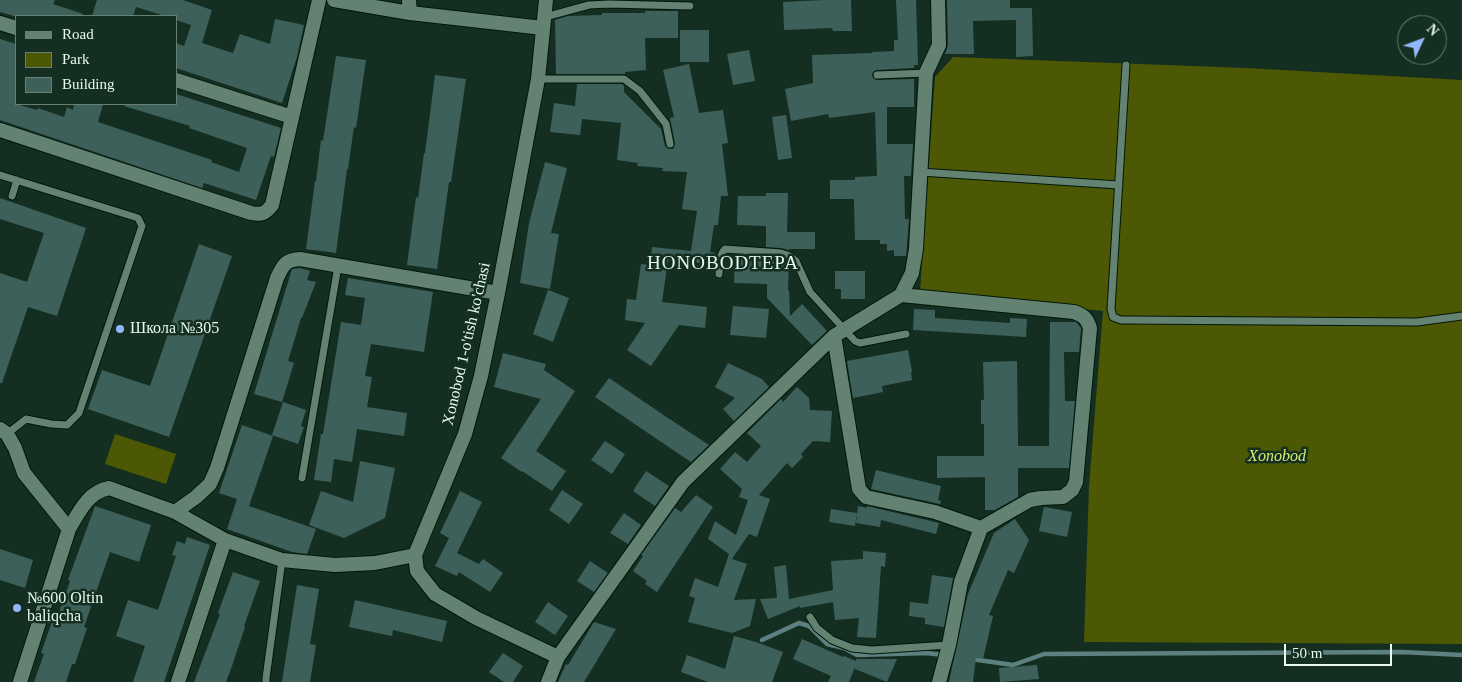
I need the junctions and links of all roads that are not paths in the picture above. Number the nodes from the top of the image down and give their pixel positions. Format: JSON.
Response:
{"nodes":[{"id":1,"x":319,"y":0,"type":"edge"},
{"id":2,"x":334,"y":0,"type":"edge"},
{"id":3,"x":546,"y":0,"type":"edge"},
{"id":4,"x":938,"y":0,"type":"edge"},
{"id":5,"x":410,"y":6,"type":"edge"},
{"id":6,"x":690,"y":6,"type":"dead end"},
{"id":7,"x":0,"y":23,"type":"edge"},
{"id":8,"x":544,"y":23,"type":"junction"},
{"id":9,"x":15,"y":28,"type":"edge"},
{"id":10,"x":1126,"y":65,"type":"dead end"},
{"id":11,"x":926,"y":72,"type":"junction"},
{"id":12,"x":877,"y":75,"type":"dead end"},
{"id":13,"x":538,"y":80,"type":"junction"},
{"id":14,"x":178,"y":81,"type":"edge"},
{"id":15,"x":292,"y":118,"type":"junction"},
{"id":16,"x":0,"y":130,"type":"edge"},
{"id":17,"x":670,"y":144,"type":"dead end"},
{"id":18,"x":920,"y":172,"type":"junction"},
{"id":19,"x":0,"y":175,"type":"edge"},
{"id":20,"x":17,"y":180,"type":"junction"},
{"id":21,"x":1119,"y":185,"type":"junction"},
{"id":22,"x":12,"y":196,"type":"dead end"},
{"id":23,"x":338,"y":266,"type":"junction"},
{"id":24,"x":719,"y":274,"type":"dead end"},
{"id":25,"x":498,"y":293,"type":"junction"},
{"id":26,"x":901,"y":295,"type":"junction"},
{"id":27,"x":1462,"y":316,"type":"edge"},
{"id":28,"x":838,"y":332,"type":"junction"},
{"id":29,"x":906,"y":334,"type":"dead end"},
{"id":30,"x":4,"y":431,"type":"edge"},
{"id":31,"x":302,"y":478,"type":"dead end"},
{"id":32,"x":175,"y":512,"type":"junction"},
{"id":33,"x":982,"y":528,"type":"junction"},
{"id":34,"x":69,"y":529,"type":"junction"},
{"id":35,"x":225,"y":540,"type":"junction"},
{"id":36,"x":415,"y":555,"type":"junction"},
{"id":37,"x":282,"y":560,"type":"junction"},
{"id":38,"x":810,"y":617,"type":"dead end"},
{"id":39,"x":947,"y":652,"type":"junction"},
{"id":40,"x":558,"y":657,"type":"junction"},
{"id":41,"x":937,"y":681,"type":"edge"},
{"id":42,"x":20,"y":682,"type":"edge"},
{"id":43,"x":178,"y":682,"type":"edge"},
{"id":44,"x":266,"y":682,"type":"edge"},
{"id":45,"x":548,"y":682,"type":"edge"}],
"edges":[{"from":1,"to":15,"type":"street"},
{"from":2,"to":5,"type":"street"},
{"from":3,"to":8,"type":"street","name":"Xonobod 1-o'tish ko'chasi"},
{"from":4,"to":11,"type":"street"},
{"from":5,"to":8,"type":"street"},
{"from":6,"to":8,"type":"lane"},
{"from":7,"to":9,"type":"street"},
{"from":8,"to":13,"type":"street","name":"Xonobod 1-o'tish ko'chasi"},
{"from":10,"to":21,"type":"lane"},
{"from":11,"to":12,"type":"lane"},
{"from":11,"to":18,"type":"street"},
{"from":13,"to":17,"type":"lane"},
{"from":13,"to":25,"type":"street","name":"Xonobod 1-o'tish ko'chasi"},
{"from":14,"to":15,"type":"street"},
{"from":15,"to":16,"type":"street"},
{"from":18,"to":21,"type":"lane"},
{"from":18,"to":26,"type":"street"},
{"from":19,"to":20,"type":"lane"},
{"from":20,"to":22,"type":"lane"},
{"from":20,"to":30,"type":"lane"},
{"from":21,"to":27,"type":"lane"},
{"from":23,"to":25,"type":"street"},
{"from":23,"to":31,"type":"lane"},
{"from":23,"to":32,"type":"street"},
{"from":24,"to":28,"type":"lane"},
{"from":25,"to":36,"type":"street","name":"Xonobod 1-o'tish ko'chasi"},
{"from":26,"to":28,"type":"street"},
{"from":26,"to":33,"type":"street"},
{"from":28,"to":29,"type":"lane"},
{"from":28,"to":33,"type":"street"},
{"from":28,"to":40,"type":"street"},
{"from":30,"to":34,"type":"street"},
{"from":32,"to":34,"type":"street"},
{"from":32,"to":35,"type":"street"},
{"from":33,"to":39,"type":"street"},
{"from":34,"to":42,"type":"street"},
{"from":35,"to":37,"type":"street"},
{"from":35,"to":43,"type":"street"},
{"from":36,"to":37,"type":"street"},
{"from":36,"to":40,"type":"street"},
{"from":37,"to":44,"type":"lane"},
{"from":38,"to":39,"type":"lane"},
{"from":39,"to":41,"type":"street"},
{"from":40,"to":45,"type":"street"}]}
